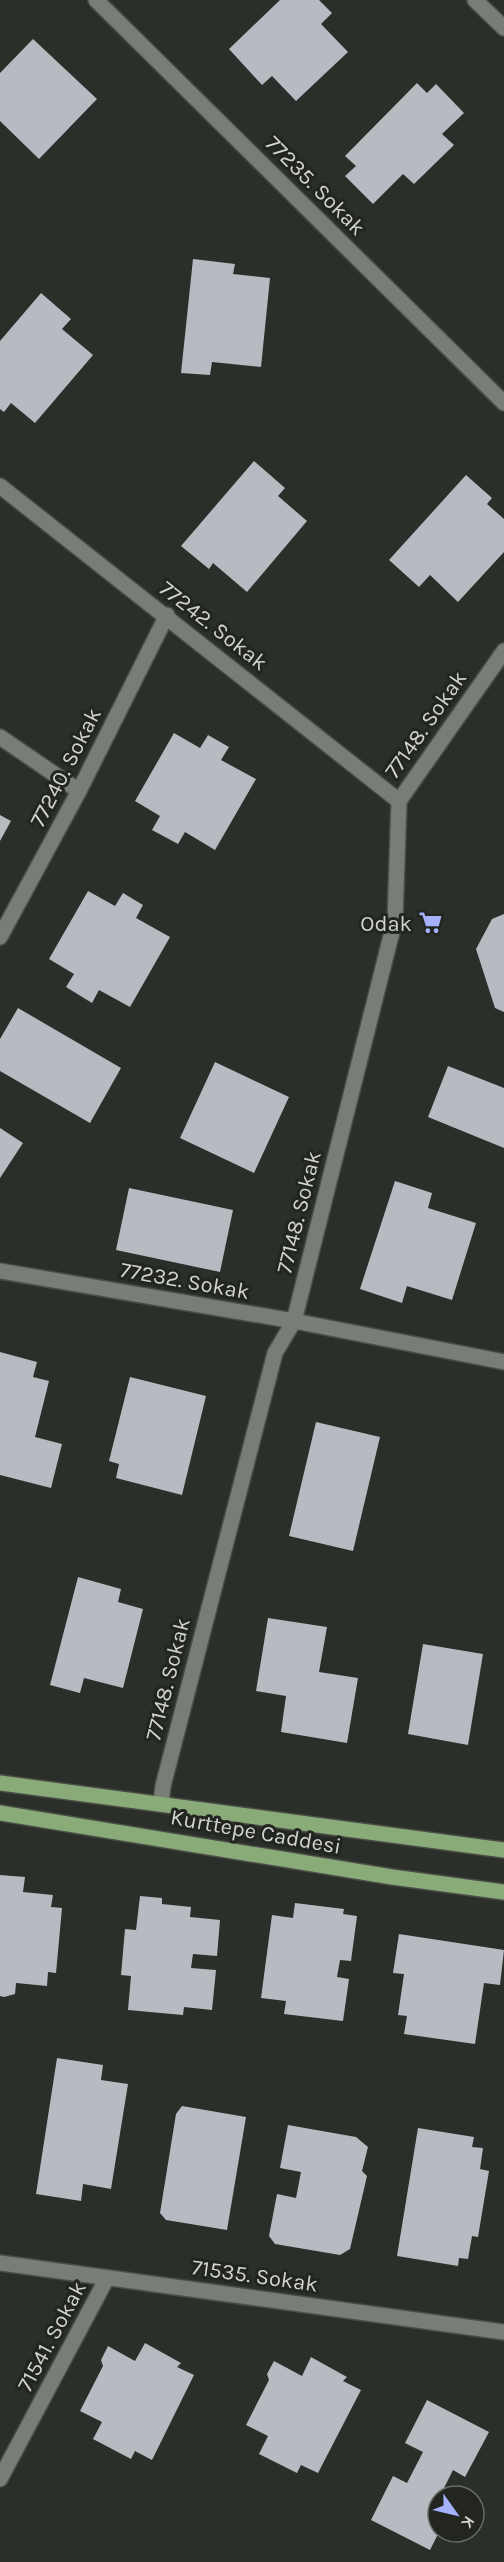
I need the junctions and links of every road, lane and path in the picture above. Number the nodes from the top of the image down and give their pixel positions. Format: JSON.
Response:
{"nodes":[{"id":1,"x":96,"y":0,"type":"edge"},
{"id":2,"x":475,"y":0,"type":"edge"},
{"id":3,"x":504,"y":28,"type":"edge"},
{"id":4,"x":504,"y":403,"type":"edge"},
{"id":5,"x":0,"y":486,"type":"edge"},
{"id":6,"x":167,"y":615,"type":"junction"},
{"id":7,"x":504,"y":651,"type":"edge"},
{"id":8,"x":0,"y":737,"type":"edge"},
{"id":9,"x":79,"y":791,"type":"junction"},
{"id":10,"x":399,"y":801,"type":"junction"},
{"id":11,"x":0,"y":937,"type":"edge"},
{"id":12,"x":0,"y":1271,"type":"edge"},
{"id":13,"x":294,"y":1321,"type":"junction"},
{"id":14,"x":504,"y":1362,"type":"edge"},
{"id":15,"x":0,"y":1783,"type":"edge"},
{"id":16,"x":161,"y":1804,"type":"junction"},
{"id":17,"x":0,"y":1813,"type":"edge"},
{"id":18,"x":504,"y":1850,"type":"edge"},
{"id":19,"x":504,"y":1892,"type":"edge"},
{"id":20,"x":0,"y":2263,"type":"edge"},
{"id":21,"x":107,"y":2278,"type":"junction"},
{"id":22,"x":504,"y":2332,"type":"edge"},
{"id":23,"x":0,"y":2479,"type":"edge"}],
"edges":[{"from":1,"to":4,"type":"street","name":"77235. Sokak"},
{"from":2,"to":3,"type":"street"},
{"from":5,"to":6,"type":"street","name":"77242. Sokak"},
{"from":6,"to":9,"type":"street","name":"77240. Sokak"},
{"from":6,"to":10,"type":"street","name":"77242. Sokak"},
{"from":7,"to":10,"type":"street","name":"77148. Sokak"},
{"from":8,"to":9,"type":"street"},
{"from":9,"to":11,"type":"street","name":"77240. Sokak"},
{"from":10,"to":13,"type":"street","name":"77148. Sokak"},
{"from":12,"to":13,"type":"street","name":"77232. Sokak"},
{"from":13,"to":14,"type":"street","name":"77232. Sokak"},
{"from":13,"to":16,"type":"street","name":"77148. Sokak"},
{"from":15,"to":16,"type":"main road","name":"Kurttepe Caddesi"},
{"from":16,"to":18,"type":"main road","name":"Kurttepe Caddesi"},
{"from":17,"to":19,"type":"main road","name":"Kurttepe Caddesi"},
{"from":20,"to":21,"type":"street","name":"71535. Sokak"},
{"from":21,"to":22,"type":"street","name":"71535. Sokak"},
{"from":21,"to":23,"type":"street","name":"71541. Sokak"}]}
